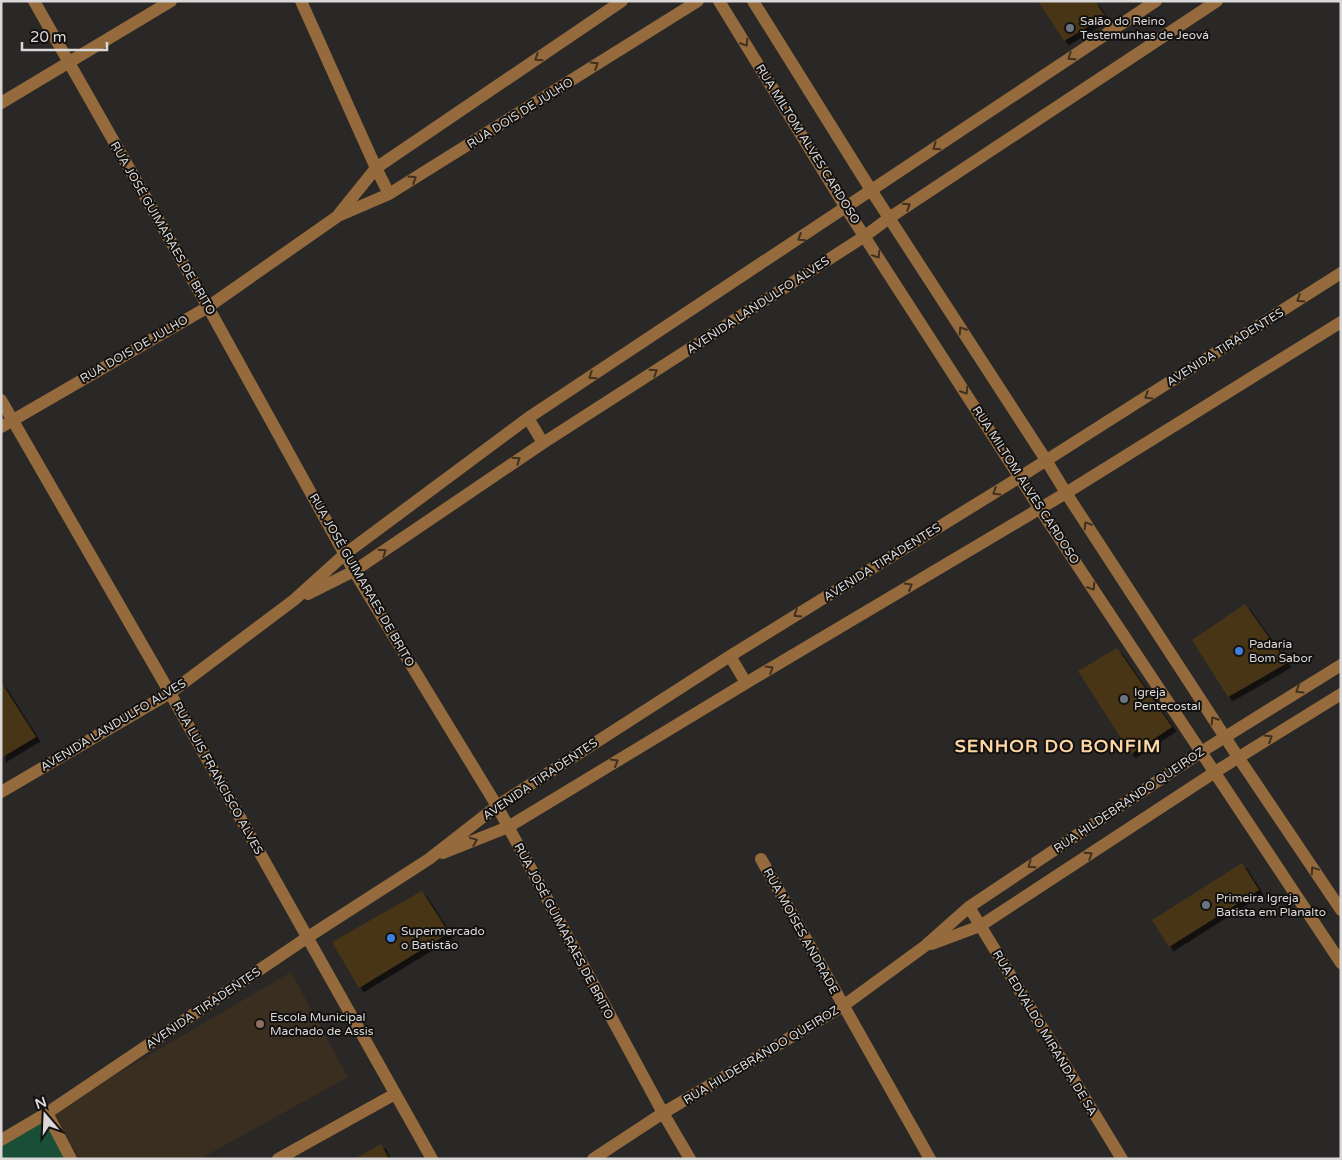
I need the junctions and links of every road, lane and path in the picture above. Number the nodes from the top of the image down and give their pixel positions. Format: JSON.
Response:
{"nodes":[{"id":1,"x":34,"y":1,"type":"edge"},
{"id":2,"x":171,"y":1,"type":"edge"},
{"id":3,"x":301,"y":1,"type":"edge"},
{"id":4,"x":622,"y":1,"type":"edge"},
{"id":5,"x":698,"y":1,"type":"edge"},
{"id":6,"x":720,"y":1,"type":"edge"},
{"id":7,"x":753,"y":1,"type":"edge"},
{"id":8,"x":1156,"y":1,"type":"edge"},
{"id":9,"x":1217,"y":1,"type":"edge"},
{"id":10,"x":69,"y":62,"type":"junction"},
{"id":11,"x":1,"y":102,"type":"edge"},
{"id":12,"x":376,"y":168,"type":"junction"},
{"id":13,"x":871,"y":190,"type":"junction"},
{"id":14,"x":390,"y":194,"type":"junction"},
{"id":15,"x":846,"y":208,"type":"junction"},
{"id":16,"x":338,"y":216,"type":"junction"},
{"id":17,"x":889,"y":218,"type":"junction"},
{"id":18,"x":865,"y":236,"type":"junction"},
{"id":19,"x":1341,"y":273,"type":"edge"},
{"id":20,"x":208,"y":307,"type":"junction"},
{"id":21,"x":1341,"y":322,"type":"edge"},
{"id":22,"x":1,"y":400,"type":"edge"},
{"id":23,"x":528,"y":418,"type":"junction"},
{"id":24,"x":13,"y":420,"type":"junction"},
{"id":25,"x":1,"y":427,"type":"edge"},
{"id":26,"x":543,"y":443,"type":"junction"},
{"id":27,"x":1046,"y":460,"type":"junction"},
{"id":28,"x":1020,"y":477,"type":"junction"},
{"id":29,"x":1066,"y":493,"type":"junction"},
{"id":30,"x":1040,"y":508,"type":"junction"},
{"id":31,"x":345,"y":554,"type":"junction"},
{"id":32,"x":354,"y":571,"type":"junction"},
{"id":33,"x":294,"y":600,"type":"junction"},
{"id":34,"x":730,"y":656,"type":"junction"},
{"id":35,"x":1341,"y":665,"type":"edge"},
{"id":36,"x":746,"y":683,"type":"junction"},
{"id":37,"x":170,"y":693,"type":"junction"},
{"id":38,"x":1341,"y":694,"type":"edge"},
{"id":39,"x":1225,"y":737,"type":"junction"},
{"id":40,"x":1201,"y":752,"type":"junction"},
{"id":41,"x":1238,"y":757,"type":"junction"},
{"id":42,"x":1215,"y":772,"type":"junction"},
{"id":43,"x":1,"y":792,"type":"edge"},
{"id":44,"x":497,"y":806,"type":"junction"},
{"id":45,"x":508,"y":827,"type":"junction"},
{"id":46,"x":429,"y":859,"type":"junction"},
{"id":47,"x":762,"y":859,"type":"dead end"},
{"id":48,"x":969,"y":906,"type":"junction"},
{"id":49,"x":1341,"y":910,"type":"edge"},
{"id":50,"x":980,"y":926,"type":"junction"},
{"id":51,"x":308,"y":937,"type":"junction"},
{"id":52,"x":925,"y":946,"type":"junction"},
{"id":53,"x":1341,"y":963,"type":"edge"},
{"id":54,"x":843,"y":1006,"type":"junction"},
{"id":55,"x":395,"y":1094,"type":"junction"},
{"id":56,"x":47,"y":1113,"type":"junction"},
{"id":57,"x":662,"y":1113,"type":"junction"},
{"id":58,"x":1,"y":1140,"type":"edge"},
{"id":59,"x":71,"y":1159,"type":"edge"},
{"id":60,"x":278,"y":1159,"type":"edge"},
{"id":61,"x":432,"y":1159,"type":"edge"},
{"id":62,"x":593,"y":1159,"type":"edge"},
{"id":63,"x":690,"y":1159,"type":"edge"},
{"id":64,"x":930,"y":1159,"type":"edge"},
{"id":65,"x":1122,"y":1159,"type":"edge"}],
"edges":[{"from":1,"to":10,"type":"street","name":"RUA JOSÉ GUIMARAES DE BRITO"},
{"from":2,"to":10,"type":"street"},
{"from":3,"to":12,"type":"street"},
{"from":4,"to":12,"type":"street","name":"RUA DOIS DE JULHO","one_way":true},
{"from":14,"to":5,"type":"street","name":"RUA DOIS DE JULHO","one_way":true},
{"from":6,"to":15,"type":"street","name":"RUA MILTOM ALVES CARDOSO","one_way":true},
{"from":7,"to":13,"type":"street"},
{"from":8,"to":13,"type":"street","name":"AVENIDA LANDULFO ALVES","one_way":true},
{"from":17,"to":9,"type":"street","name":"AVENIDA LANDULFO ALVES","one_way":true},
{"from":10,"to":11,"type":"street"},
{"from":10,"to":20,"type":"street","name":"RUA JOSÉ GUIMARAES DE BRITO"},
{"from":12,"to":14,"type":"street"},
{"from":12,"to":16,"type":"street","name":"RUA DOIS DE JULHO"},
{"from":13,"to":15,"type":"street","name":"AVENIDA LANDULFO ALVES"},
{"from":13,"to":17,"type":"street"},
{"from":14,"to":16,"type":"street","name":"RUA DOIS DE JULHO"},
{"from":15,"to":18,"type":"street","name":"RUA MILTOM ALVES CARDOSO"},
{"from":15,"to":23,"type":"street","name":"AVENIDA LANDULFO ALVES","one_way":true},
{"from":16,"to":20,"type":"street","name":"RUA DOIS DE JULHO"},
{"from":17,"to":18,"type":"street","name":"AVENIDA LANDULFO ALVES"},
{"from":27,"to":17,"type":"street","one_way":true},
{"from":26,"to":18,"type":"street","name":"AVENIDA LANDULFO ALVES","one_way":true},
{"from":18,"to":28,"type":"street","name":"RUA MILTOM ALVES CARDOSO","one_way":true},
{"from":19,"to":27,"type":"street","name":"AVENIDA TIRADENTES","one_way":true},
{"from":20,"to":24,"type":"street","name":"RUA DOIS DE JULHO"},
{"from":20,"to":31,"type":"street","name":"RUA JOSÉ GUIMARAES DE BRITO"},
{"from":21,"to":29,"type":"street","name":"AVENIDA TIRADENTES"},
{"from":22,"to":24,"type":"street","name":"RUA LUIS FRANCISCO ALVES"},
{"from":23,"to":26,"type":"street"},
{"from":23,"to":31,"type":"street","name":"AVENIDA LANDULFO ALVES"},
{"from":24,"to":25,"type":"street","name":"RUA DOIS DE JULHO"},
{"from":24,"to":37,"type":"street","name":"RUA LUIS FRANCISCO ALVES"},
{"from":32,"to":26,"type":"street","name":"AVENIDA LANDULFO ALVES","one_way":true},
{"from":27,"to":28,"type":"street","name":"AVENIDA TIRADENTES"},
{"from":27,"to":29,"type":"street"},
{"from":28,"to":30,"type":"street","name":"RUA MILTOM ALVES CARDOSO"},
{"from":28,"to":34,"type":"street","name":"AVENIDA TIRADENTES","one_way":true},
{"from":29,"to":30,"type":"street","name":"AVENIDA TIRADENTES"},
{"from":39,"to":29,"type":"street","one_way":true},
{"from":36,"to":30,"type":"street","name":"AVENIDA TIRADENTES","one_way":true},
{"from":30,"to":40,"type":"street","name":"RUA MILTOM ALVES CARDOSO","one_way":true},
{"from":31,"to":32,"type":"street","name":"RUA JOSÉ GUIMARAES DE BRITO"},
{"from":31,"to":33,"type":"street","name":"AVENIDA LANDULFO ALVES"},
{"from":32,"to":33,"type":"street","name":"AVENIDA LANDULFO ALVES"},
{"from":32,"to":44,"type":"street","name":"RUA JOSÉ GUIMARAES DE BRITO"},
{"from":33,"to":37,"type":"street","name":"AVENIDA LANDULFO ALVES"},
{"from":34,"to":36,"type":"street"},
{"from":34,"to":44,"type":"street","name":"AVENIDA TIRADENTES"},
{"from":35,"to":39,"type":"street","name":"RUA HILDEBRANDO QUEIROZ","one_way":true},
{"from":45,"to":36,"type":"street","name":"AVENIDA TIRADENTES","one_way":true},
{"from":37,"to":43,"type":"street","name":"AVENIDA LANDULFO ALVES"},
{"from":37,"to":51,"type":"street","name":"RUA LUIS FRANCISCO ALVES"},
{"from":41,"to":38,"type":"street","name":"RUA HILDEBRANDO QUEIROZ","one_way":true},
{"from":39,"to":40,"type":"street","name":"RUA HILDEBRANDO QUEIROZ"},
{"from":39,"to":41,"type":"street"},
{"from":40,"to":42,"type":"street","name":"RUA MILTOM ALVES CARDOSO"},
{"from":40,"to":48,"type":"street","name":"RUA HILDEBRANDO QUEIROZ","one_way":true},
{"from":41,"to":42,"type":"street","name":"RUA HILDEBRANDO QUEIROZ"},
{"from":49,"to":41,"type":"street","one_way":true},
{"from":50,"to":42,"type":"street","name":"RUA HILDEBRANDO QUEIROZ","one_way":true},
{"from":42,"to":53,"type":"street","name":"RUA MILTOM ALVES CARDOSO"},
{"from":44,"to":45,"type":"street","name":"RUA JOSÉ GUIMARAES DE BRITO"},
{"from":44,"to":46,"type":"street","name":"AVENIDA TIRADENTES"},
{"from":46,"to":45,"type":"street","name":"AVENIDA TIRADENTES","one_way":true},
{"from":45,"to":57,"type":"street","name":"RUA JOSÉ GUIMARAES DE BRITO"},
{"from":46,"to":51,"type":"street","name":"AVENIDA TIRADENTES"},
{"from":47,"to":54,"type":"street","name":"RUA MOISES ANDRADE"},
{"from":48,"to":50,"type":"street","name":"RUA EDVALDO MIRANDA DE SA"},
{"from":48,"to":52,"type":"street","name":"RUA HILDEBRANDO QUEIROZ"},
{"from":50,"to":52,"type":"street","name":"RUA HILDEBRANDO QUEIROZ"},
{"from":50,"to":65,"type":"street","name":"RUA EDVALDO MIRANDA DE SA"},
{"from":51,"to":55,"type":"street","name":"RUA LUIS FRANCISCO ALVES"},
{"from":51,"to":56,"type":"street","name":"AVENIDA TIRADENTES"},
{"from":52,"to":54,"type":"street","name":"RUA HILDEBRANDO QUEIROZ"},
{"from":54,"to":57,"type":"street","name":"RUA HILDEBRANDO QUEIROZ"},
{"from":54,"to":64,"type":"street","name":"RUA MOISES ANDRADE"},
{"from":55,"to":60,"type":"street"},
{"from":55,"to":61,"type":"street","name":"RUA LUIS FRANCISCO ALVES"},
{"from":56,"to":58,"type":"street","name":"AVENIDA TIRADENTES"},
{"from":56,"to":59,"type":"street"},
{"from":57,"to":62,"type":"street","name":"RUA HILDEBRANDO QUEIROZ"},
{"from":57,"to":63,"type":"street","name":"RUA JOSÉ GUIMARAES DE BRITO"}]}
